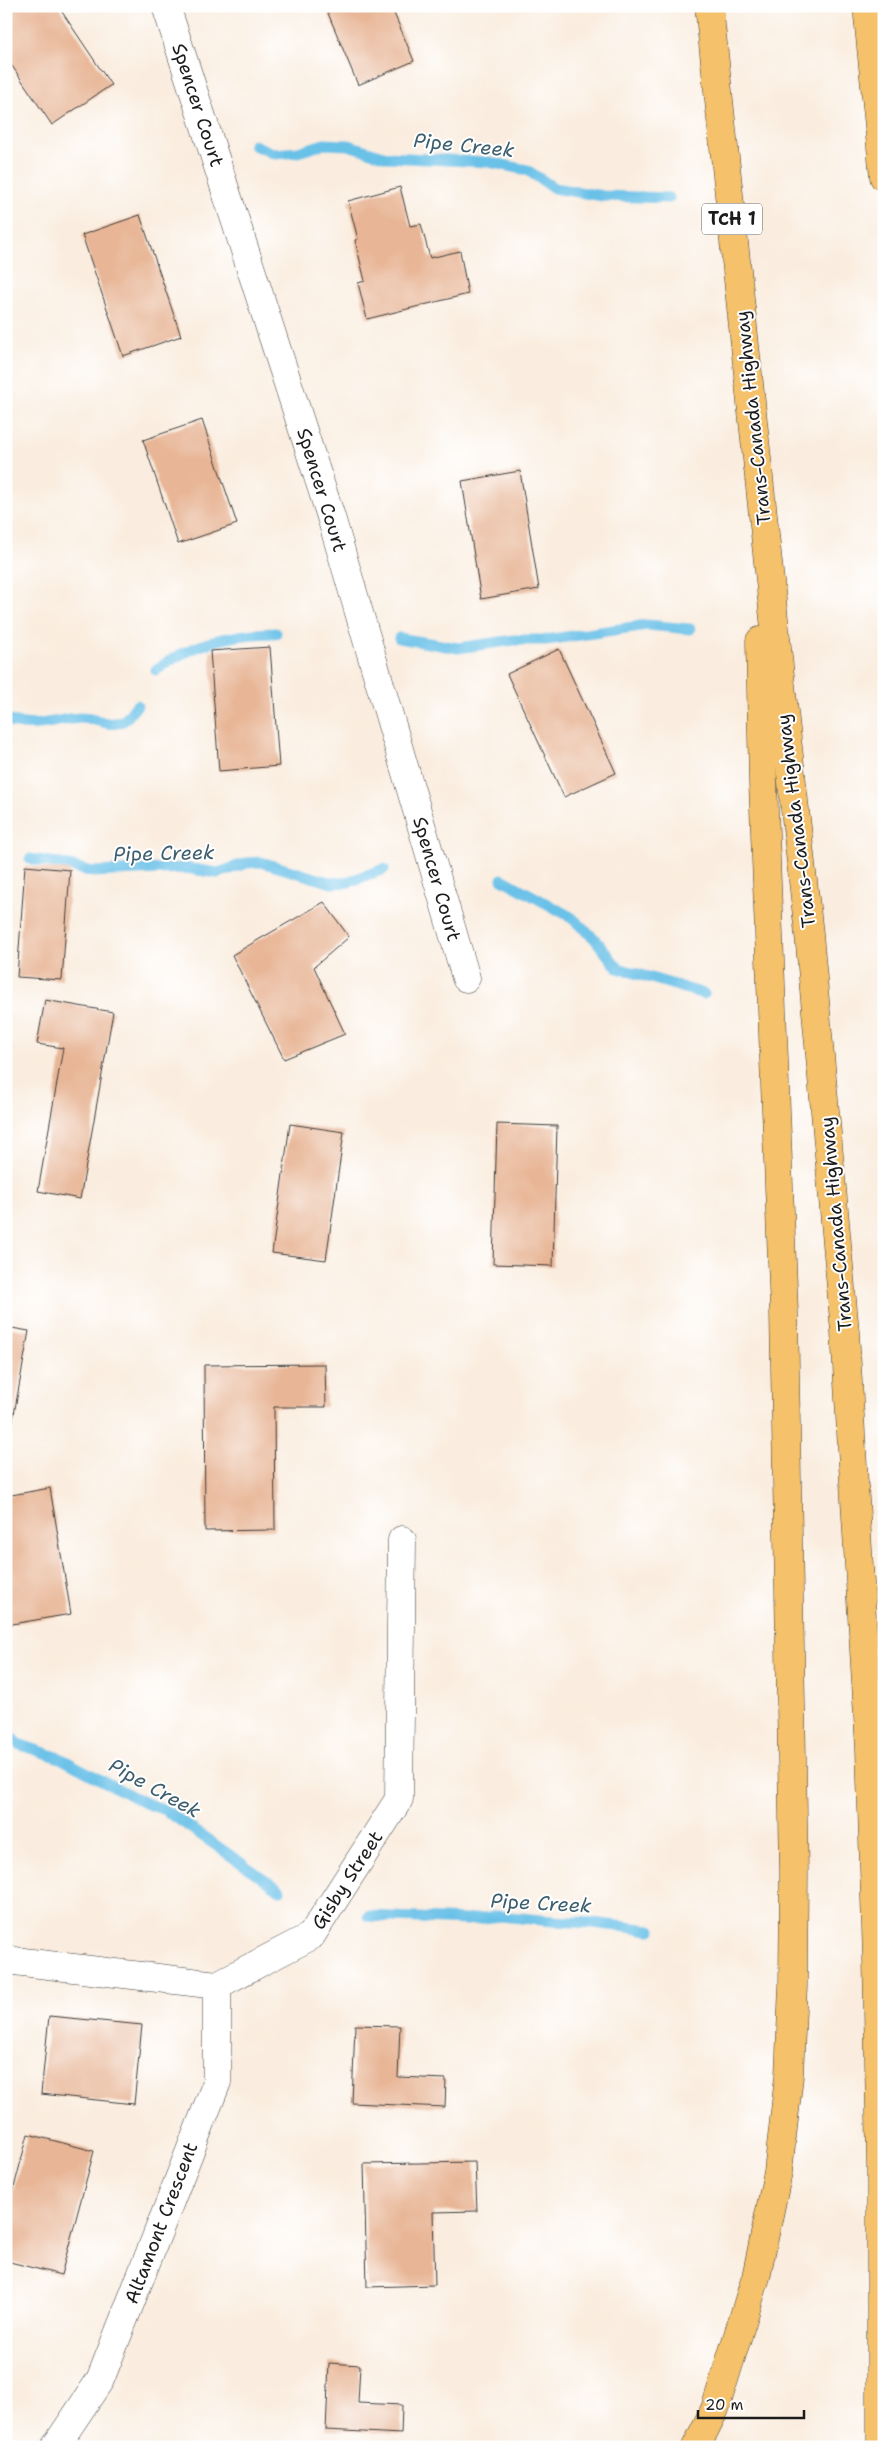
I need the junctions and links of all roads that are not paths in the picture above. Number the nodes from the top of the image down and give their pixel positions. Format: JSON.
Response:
{"nodes":[{"id":1,"x":166,"y":6,"type":"edge"},
{"id":2,"x":709,"y":6,"type":"edge"},
{"id":3,"x":867,"y":6,"type":"edge"},
{"id":4,"x":883,"y":6,"type":"edge"},
{"id":5,"x":884,"y":11,"type":"edge"},
{"id":6,"x":884,"y":177,"type":"edge"},
{"id":7,"x":754,"y":432,"type":"junction"},
{"id":8,"x":466,"y":978,"type":"dead end"},
{"id":9,"x":402,"y":1540,"type":"dead end"},
{"id":10,"x":6,"y":1960,"type":"edge"},
{"id":11,"x":217,"y":1985,"type":"junction"},
{"id":12,"x":55,"y":2447,"type":"edge"},
{"id":13,"x":696,"y":2447,"type":"edge"},
{"id":14,"x":881,"y":2447,"type":"edge"}],
"edges":[{"from":1,"to":8,"type":"street","name":"Spencer Court"},
{"from":2,"to":7,"type":"highway","name":"Trans-Canada Highway","number":"TCH 1"},
{"from":3,"to":6,"type":"highway"},
{"from":4,"to":5,"type":"highway"},
{"from":7,"to":13,"type":"highway"},
{"from":7,"to":14,"type":"highway","name":"Trans-Canada Highway","number":"TCH 1"},
{"from":9,"to":11,"type":"street","name":"Gisby Street"},
{"from":10,"to":11,"type":"street"},
{"from":11,"to":12,"type":"street","name":"Altamont Crescent"}]}
